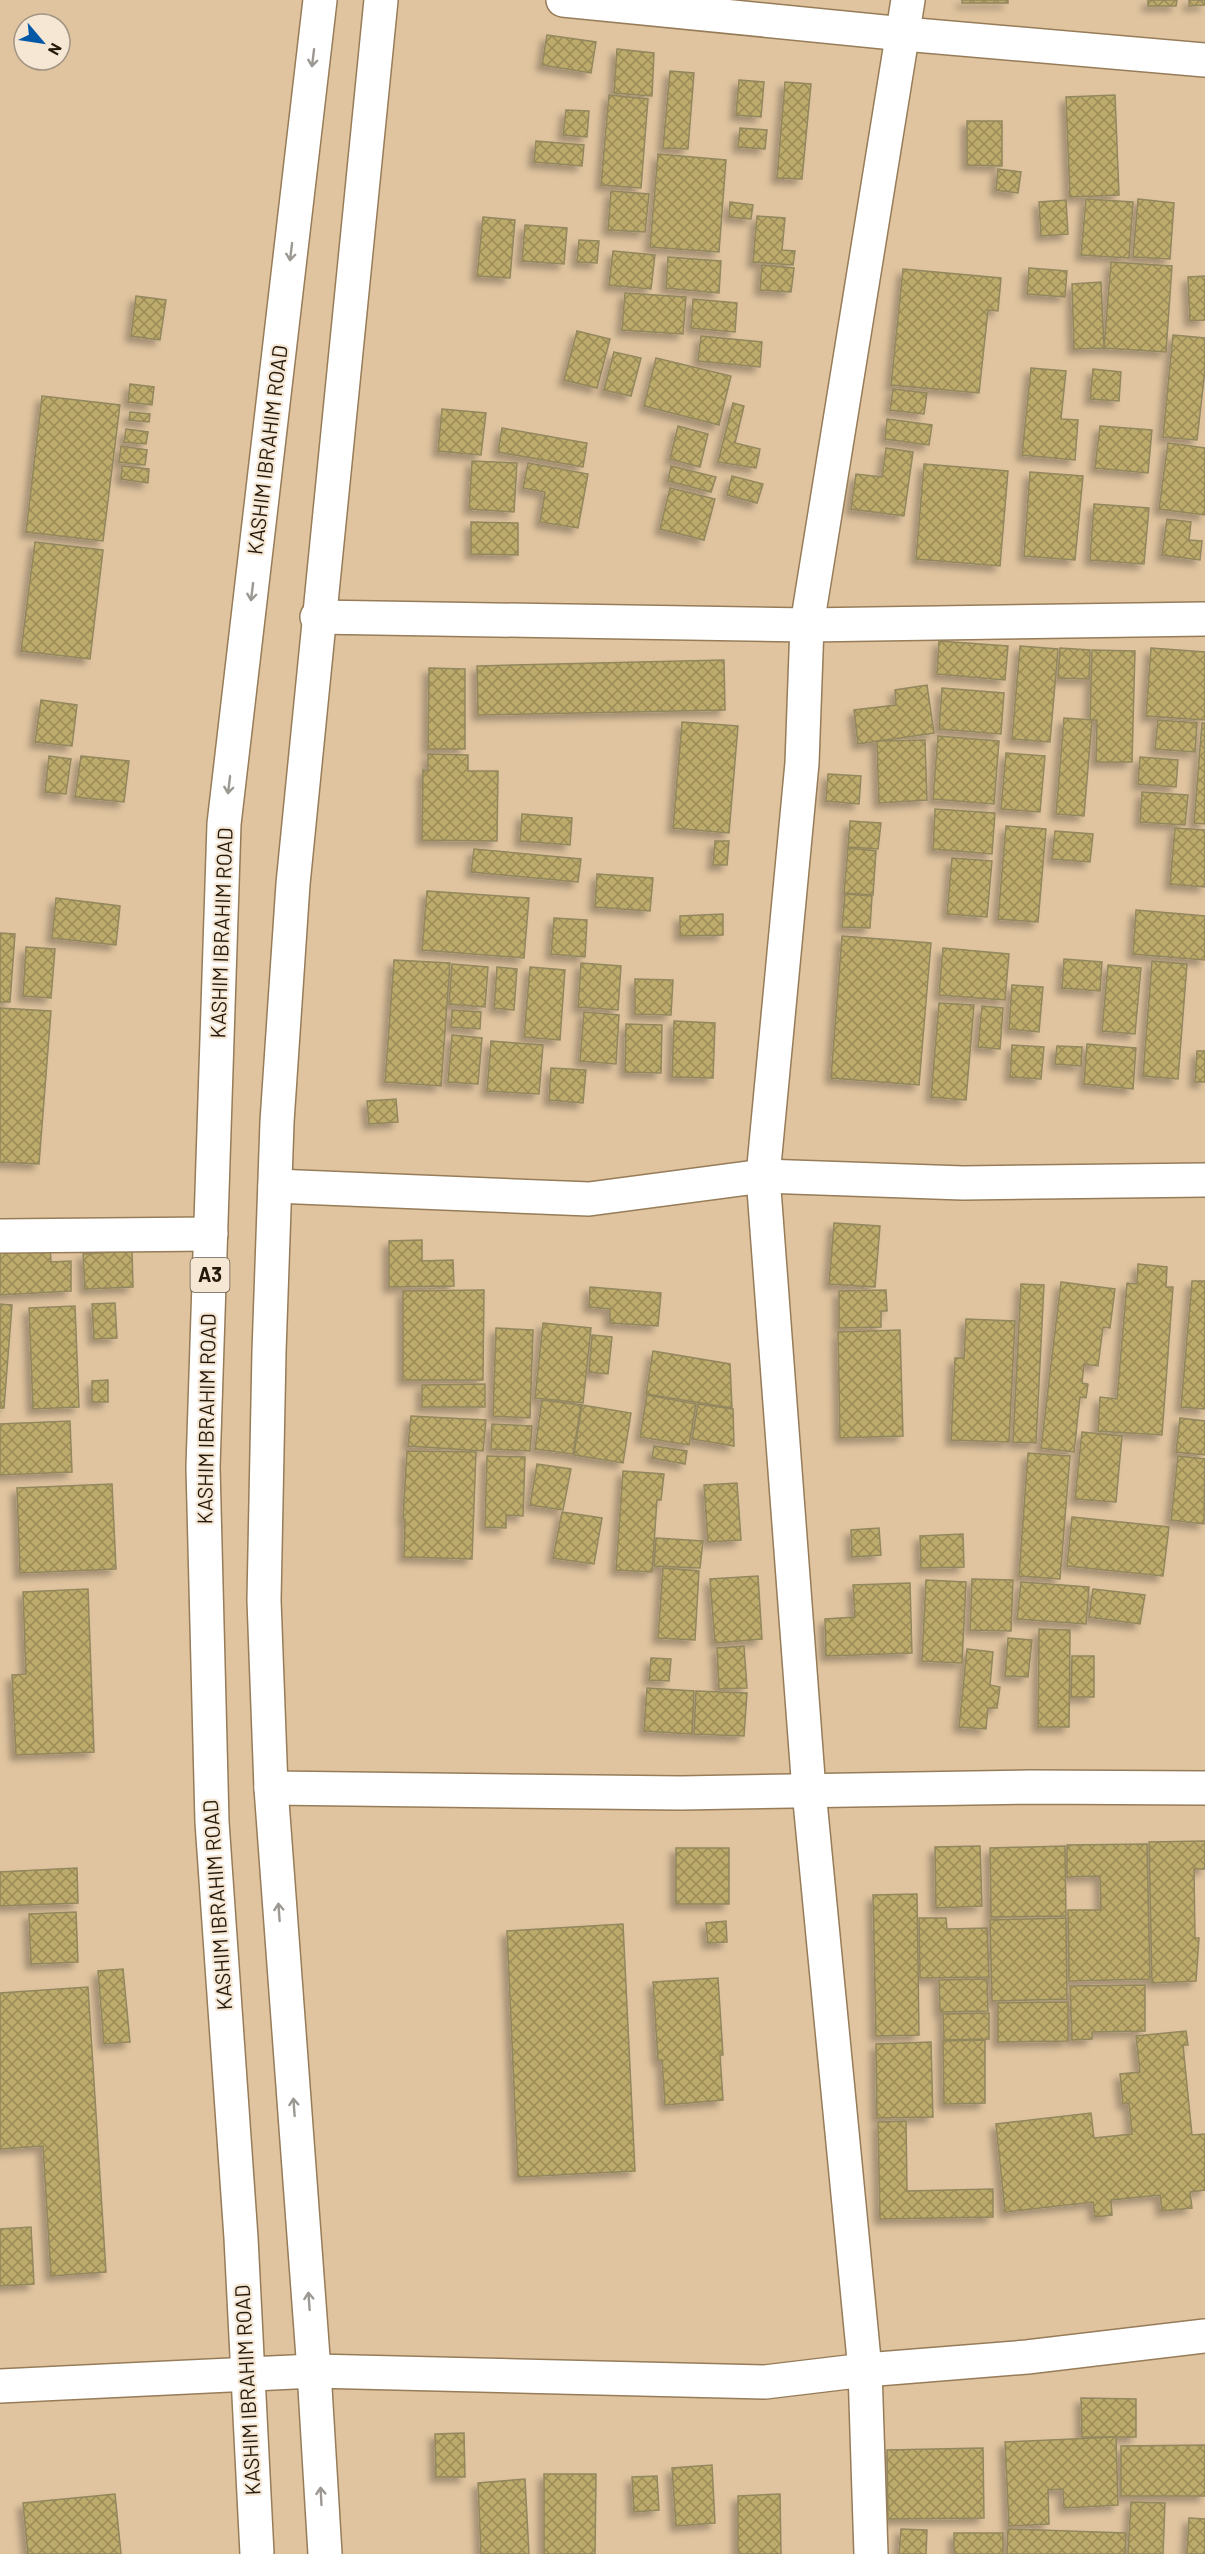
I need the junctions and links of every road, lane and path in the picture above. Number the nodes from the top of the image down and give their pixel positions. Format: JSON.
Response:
{"nodes":[{"id":1,"x":320,"y":0,"type":"edge"},
{"id":2,"x":381,"y":0,"type":"edge"},
{"id":3,"x":563,"y":0,"type":"edge"},
{"id":4,"x":908,"y":0,"type":"edge"},
{"id":5,"x":904,"y":34,"type":"junction"},
{"id":6,"x":1205,"y":60,"type":"edge"},
{"id":7,"x":317,"y":617,"type":"junction"},
{"id":8,"x":1205,"y":619,"type":"edge"},
{"id":9,"x":807,"y":625,"type":"junction"},
{"id":10,"x":763,"y":1176,"type":"junction"},
{"id":11,"x":1205,"y":1180,"type":"edge"},
{"id":12,"x":275,"y":1186,"type":"junction"},
{"id":13,"x":211,"y":1234,"type":"junction"},
{"id":14,"x":0,"y":1236,"type":"edge"},
{"id":15,"x":271,"y":1788,"type":"junction"},
{"id":16,"x":1205,"y":1788,"type":"edge"},
{"id":17,"x":809,"y":1791,"type":"junction"},
{"id":18,"x":1205,"y":2336,"type":"edge"},
{"id":19,"x":865,"y":2370,"type":"junction"},
{"id":20,"x":314,"y":2371,"type":"junction"},
{"id":21,"x":247,"y":2374,"type":"junction"},
{"id":22,"x":0,"y":2386,"type":"edge"},
{"id":23,"x":257,"y":2554,"type":"edge"},
{"id":24,"x":325,"y":2554,"type":"edge"},
{"id":25,"x":871,"y":2554,"type":"edge"}],
"edges":[{"from":1,"to":13,"type":"main road","name":"KASHIM IBRAHIM ROAD","number":"A3","one_way":true},
{"from":2,"to":7,"type":"main road"},
{"from":3,"to":5,"type":"main road"},
{"from":4,"to":5,"type":"main road"},
{"from":5,"to":6,"type":"main road"},
{"from":5,"to":9,"type":"main road"},
{"from":7,"to":9,"type":"main road"},
{"from":7,"to":12,"type":"main road"},
{"from":8,"to":9,"type":"main road"},
{"from":9,"to":10,"type":"main road"},
{"from":10,"to":11,"type":"main road"},
{"from":10,"to":12,"type":"main road"},
{"from":10,"to":17,"type":"main road"},
{"from":12,"to":15,"type":"main road"},
{"from":13,"to":14,"type":"main road"},
{"from":13,"to":21,"type":"main road","name":"KASHIM IBRAHIM ROAD","number":"A3"},
{"from":15,"to":17,"type":"main road"},
{"from":20,"to":15,"type":"main road","one_way":true},
{"from":16,"to":17,"type":"main road"},
{"from":17,"to":19,"type":"main road"},
{"from":18,"to":19,"type":"main road"},
{"from":19,"to":20,"type":"main road"},
{"from":19,"to":25,"type":"main road"},
{"from":20,"to":21,"type":"main road"},
{"from":24,"to":20,"type":"main road","one_way":true},
{"from":21,"to":22,"type":"main road"},
{"from":21,"to":23,"type":"main road","name":"KASHIM IBRAHIM ROAD","number":"A3"}]}
